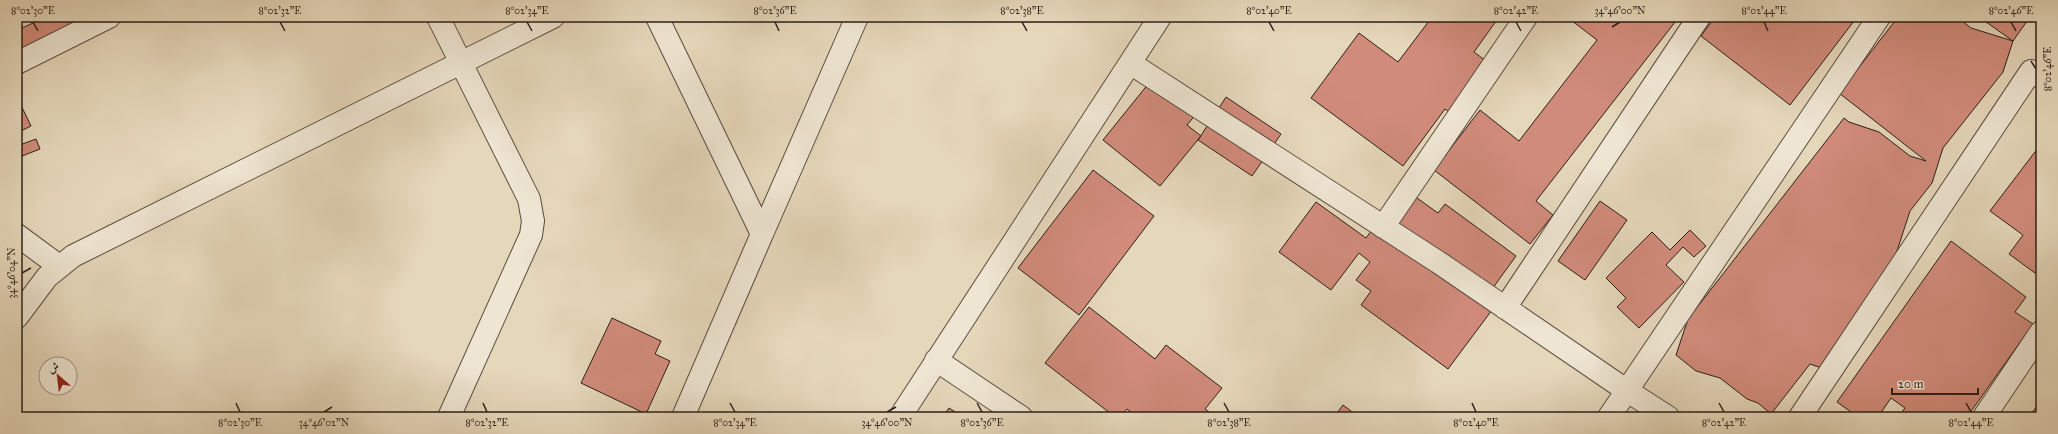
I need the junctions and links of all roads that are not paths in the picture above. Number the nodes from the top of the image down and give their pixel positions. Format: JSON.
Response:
{"nodes":[{"id":1,"x":108,"y":17,"type":"edge"},
{"id":2,"x":438,"y":17,"type":"edge"},
{"id":3,"x":553,"y":17,"type":"edge"},
{"id":4,"x":656,"y":17,"type":"edge"},
{"id":5,"x":857,"y":17,"type":"edge"},
{"id":6,"x":1160,"y":17,"type":"edge"},
{"id":7,"x":1526,"y":17,"type":"edge"},
{"id":8,"x":1699,"y":17,"type":"edge"},
{"id":9,"x":1879,"y":17,"type":"edge"},
{"id":10,"x":17,"y":63,"type":"edge"},
{"id":11,"x":460,"y":63,"type":"junction"},
{"id":12,"x":1130,"y":63,"type":"junction"},
{"id":13,"x":2038,"y":68,"type":"edge"},
{"id":14,"x":1383,"y":227,"type":"junction"},
{"id":15,"x":762,"y":234,"type":"junction"},
{"id":16,"x":17,"y":235,"type":"edge"},
{"id":17,"x":59,"y":266,"type":"junction"},
{"id":18,"x":1505,"y":308,"type":"junction"},
{"id":19,"x":17,"y":317,"type":"edge"},
{"id":20,"x":2041,"y":332,"type":"edge"},
{"id":21,"x":936,"y":360,"type":"junction"},
{"id":22,"x":1626,"y":390,"type":"junction"},
{"id":23,"x":449,"y":417,"type":"edge"},
{"id":24,"x":683,"y":417,"type":"edge"},
{"id":25,"x":900,"y":417,"type":"edge"},
{"id":26,"x":1021,"y":417,"type":"edge"},
{"id":27,"x":1609,"y":417,"type":"edge"},
{"id":28,"x":1668,"y":417,"type":"edge"},
{"id":29,"x":1800,"y":417,"type":"edge"},
{"id":30,"x":1984,"y":417,"type":"edge"}],
"edges":[{"from":1,"to":10,"type":"street"},
{"from":2,"to":11,"type":"street"},
{"from":3,"to":11,"type":"street"},
{"from":4,"to":15,"type":"street"},
{"from":5,"to":15,"type":"street"},
{"from":6,"to":12,"type":"street"},
{"from":7,"to":14,"type":"street"},
{"from":8,"to":18,"type":"street"},
{"from":9,"to":22,"type":"street"},
{"from":11,"to":17,"type":"street"},
{"from":11,"to":23,"type":"street"},
{"from":12,"to":14,"type":"street"},
{"from":12,"to":21,"type":"street"},
{"from":13,"to":29,"type":"street"},
{"from":14,"to":18,"type":"street"},
{"from":15,"to":24,"type":"street"},
{"from":16,"to":17,"type":"street"},
{"from":17,"to":19,"type":"street"},
{"from":18,"to":22,"type":"street"},
{"from":20,"to":30,"type":"street"},
{"from":21,"to":25,"type":"street"},
{"from":21,"to":26,"type":"street"},
{"from":22,"to":27,"type":"street"},
{"from":22,"to":28,"type":"street"}]}
